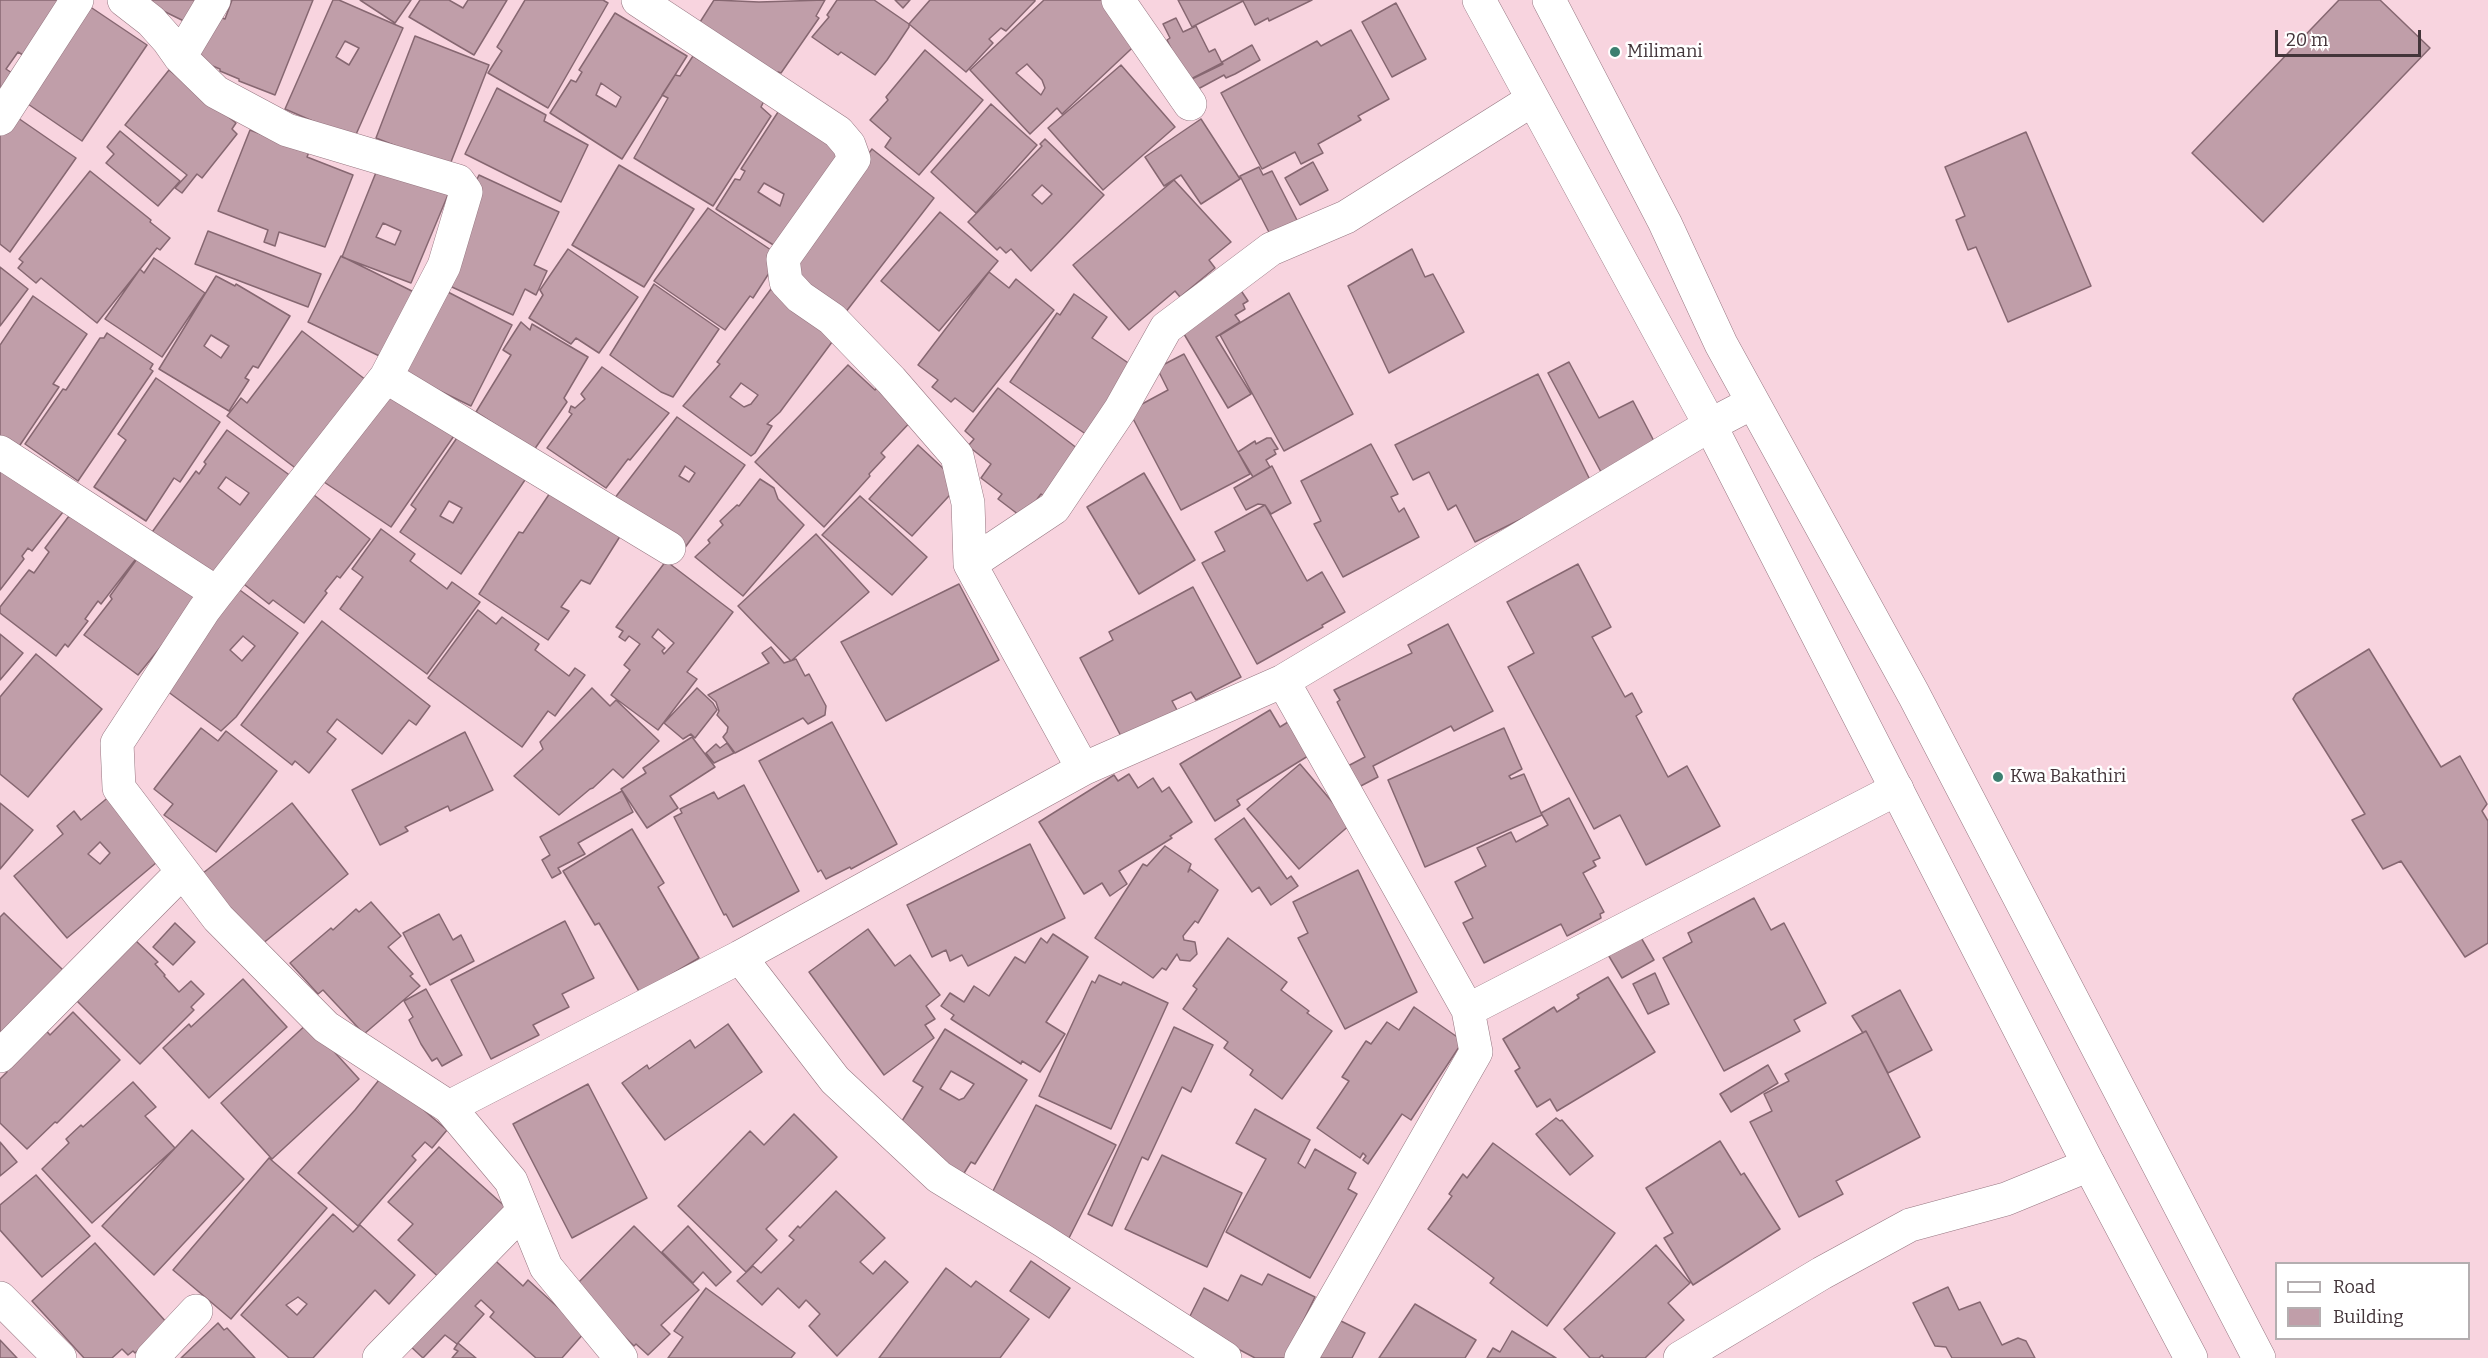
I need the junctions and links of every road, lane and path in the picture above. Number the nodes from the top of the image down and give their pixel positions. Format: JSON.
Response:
{"nodes":[{"id":1,"x":77,"y":0,"type":"edge"},
{"id":2,"x":124,"y":0,"type":"edge"},
{"id":3,"x":214,"y":0,"type":"edge"},
{"id":4,"x":638,"y":0,"type":"edge"},
{"id":5,"x":1118,"y":0,"type":"edge"},
{"id":6,"x":1479,"y":0,"type":"edge"},
{"id":7,"x":1549,"y":0,"type":"edge"},
{"id":8,"x":180,"y":57,"type":"junction"},
{"id":9,"x":1532,"y":100,"type":"junction"},
{"id":10,"x":1190,"y":104,"type":"dead end"},
{"id":11,"x":0,"y":119,"type":"edge"},
{"id":12,"x":386,"y":377,"type":"junction"},
{"id":13,"x":1752,"y":403,"type":"junction"},
{"id":14,"x":1710,"y":425,"type":"junction"},
{"id":15,"x":0,"y":452,"type":"edge"},
{"id":16,"x":669,"y":548,"type":"dead end"},
{"id":17,"x":970,"y":564,"type":"junction"},
{"id":18,"x":217,"y":593,"type":"junction"},
{"id":19,"x":1283,"y":681,"type":"junction"},
{"id":20,"x":1083,"y":770,"type":"junction"},
{"id":21,"x":1897,"y":789,"type":"junction"},
{"id":22,"x":182,"y":872,"type":"junction"},
{"id":23,"x":740,"y":957,"type":"junction"},
{"id":24,"x":1468,"y":1010,"type":"junction"},
{"id":25,"x":0,"y":1056,"type":"edge"},
{"id":26,"x":449,"y":1107,"type":"junction"},
{"id":27,"x":2089,"y":1165,"type":"junction"},
{"id":28,"x":523,"y":1211,"type":"junction"},
{"id":29,"x":0,"y":1298,"type":"edge"},
{"id":30,"x":196,"y":1311,"type":"dead end"},
{"id":31,"x":60,"y":1358,"type":"edge"},
{"id":32,"x":152,"y":1358,"type":"edge"},
{"id":33,"x":379,"y":1358,"type":"edge"},
{"id":34,"x":621,"y":1358,"type":"edge"},
{"id":35,"x":1225,"y":1358,"type":"edge"},
{"id":36,"x":1301,"y":1358,"type":"edge"},
{"id":37,"x":1680,"y":1358,"type":"edge"},
{"id":38,"x":2191,"y":1358,"type":"edge"},
{"id":39,"x":2259,"y":1358,"type":"edge"}],
"edges":[{"from":1,"to":11,"type":"street"},
{"from":2,"to":8,"type":"street"},
{"from":3,"to":8,"type":"street"},
{"from":4,"to":17,"type":"street"},
{"from":5,"to":10,"type":"street"},
{"from":6,"to":9,"type":"street"},
{"from":7,"to":13,"type":"street"},
{"from":8,"to":12,"type":"street"},
{"from":9,"to":14,"type":"street"},
{"from":9,"to":17,"type":"street"},
{"from":12,"to":16,"type":"street"},
{"from":12,"to":18,"type":"street"},
{"from":13,"to":14,"type":"street"},
{"from":13,"to":39,"type":"street"},
{"from":14,"to":19,"type":"street"},
{"from":14,"to":21,"type":"street"},
{"from":15,"to":18,"type":"street"},
{"from":17,"to":20,"type":"street"},
{"from":18,"to":22,"type":"street"},
{"from":19,"to":20,"type":"street"},
{"from":19,"to":24,"type":"street"},
{"from":20,"to":23,"type":"street"},
{"from":21,"to":24,"type":"street"},
{"from":21,"to":27,"type":"street"},
{"from":22,"to":25,"type":"street"},
{"from":22,"to":26,"type":"street"},
{"from":23,"to":26,"type":"street"},
{"from":23,"to":35,"type":"street"},
{"from":24,"to":36,"type":"street"},
{"from":26,"to":28,"type":"street"},
{"from":27,"to":37,"type":"street"},
{"from":27,"to":38,"type":"street"},
{"from":28,"to":33,"type":"street"},
{"from":28,"to":34,"type":"street"},
{"from":29,"to":31,"type":"street"},
{"from":30,"to":32,"type":"street"}]}
